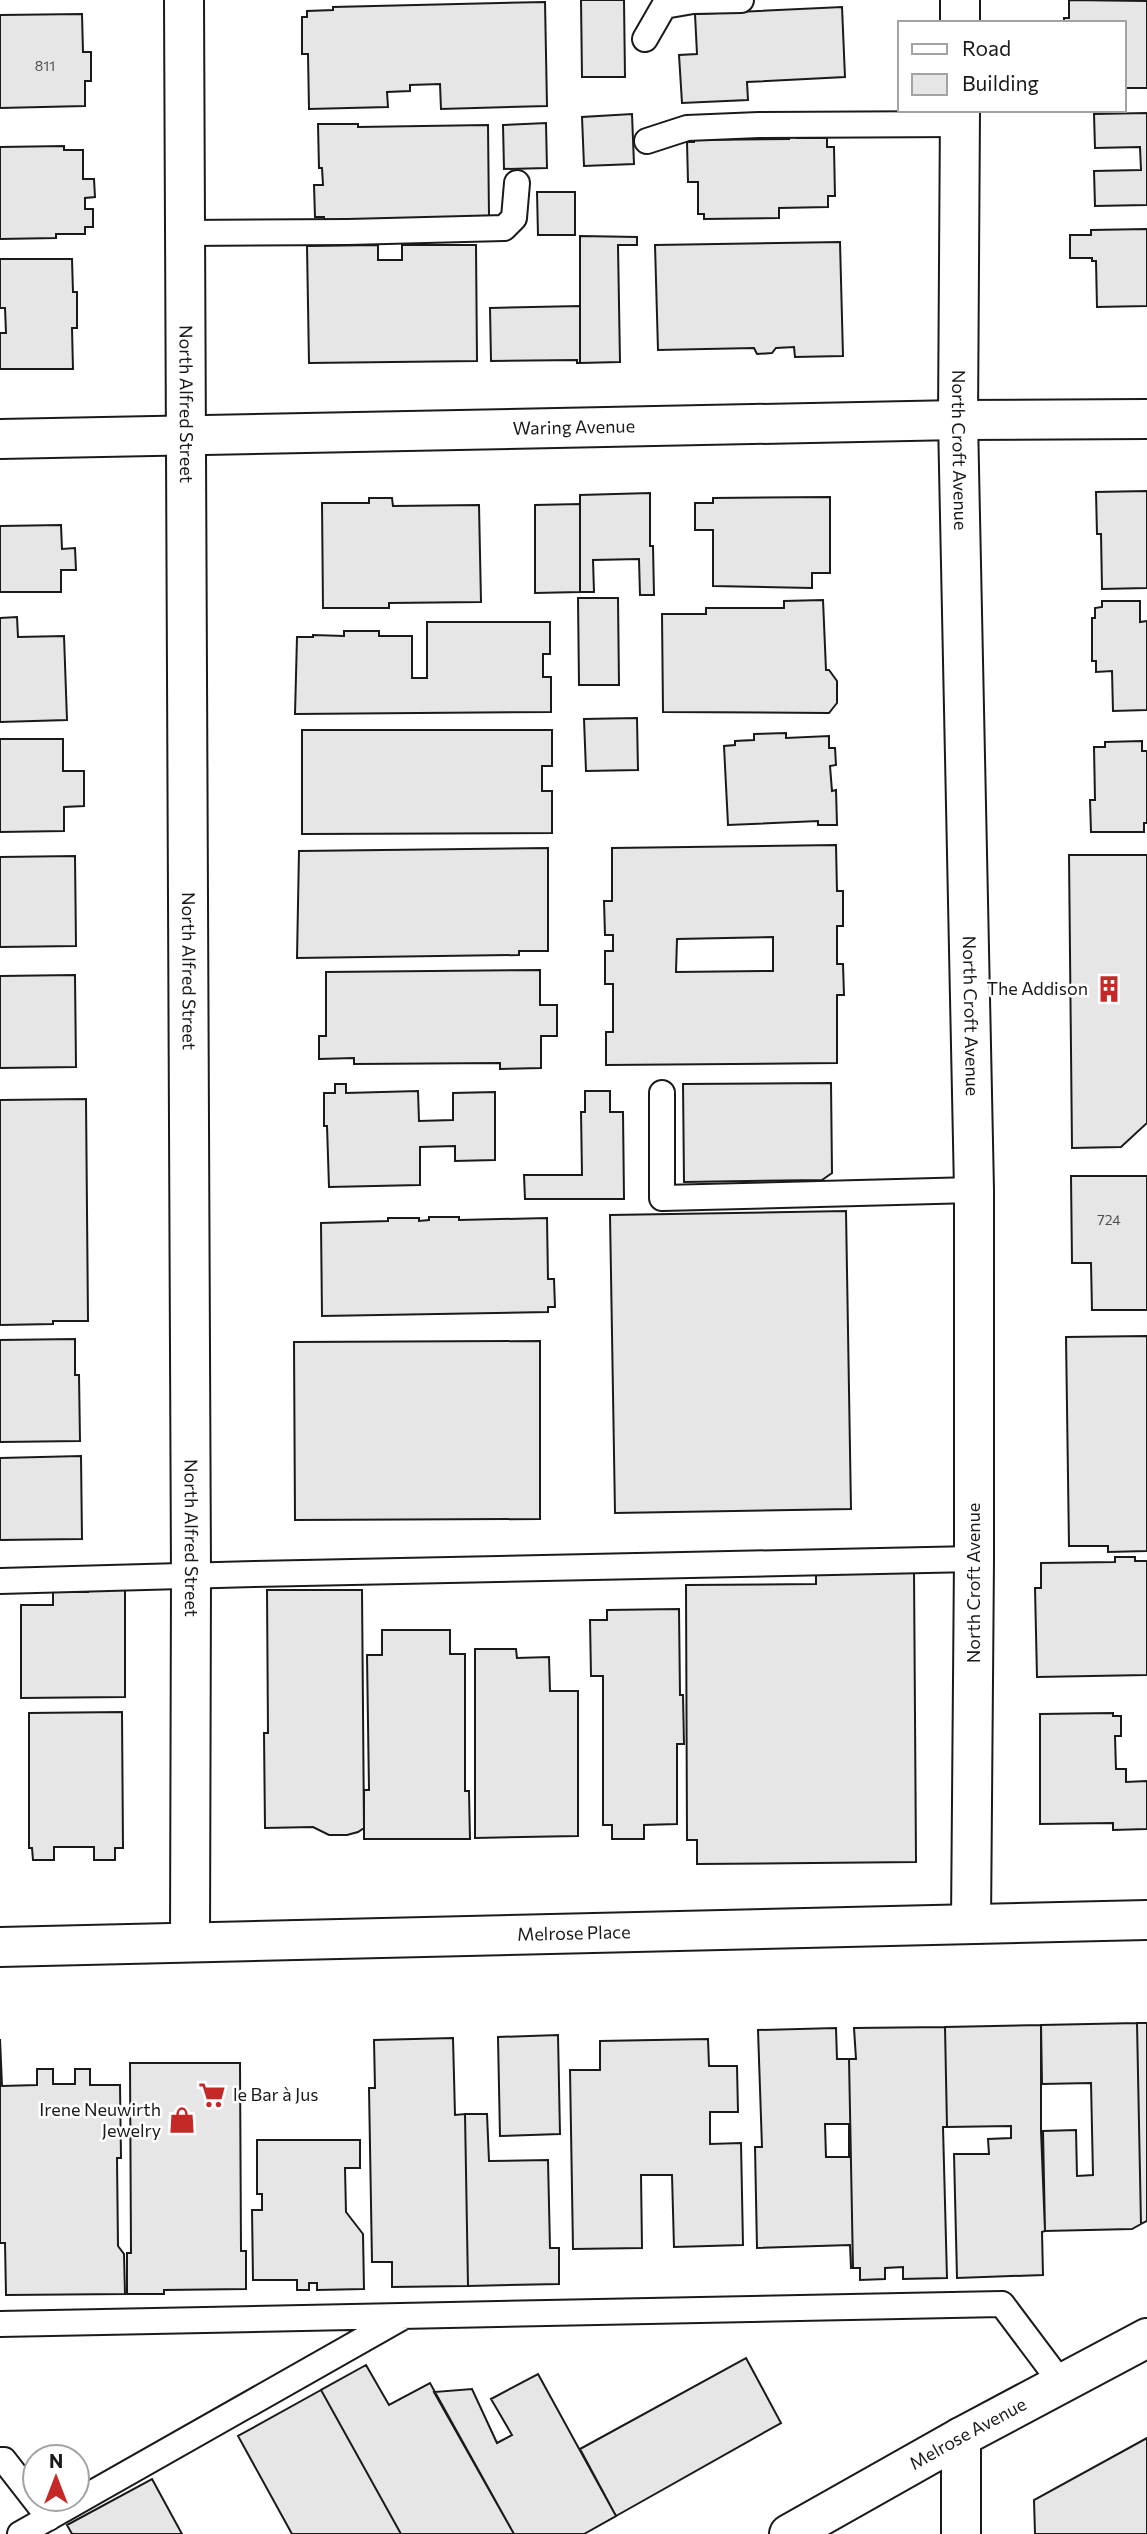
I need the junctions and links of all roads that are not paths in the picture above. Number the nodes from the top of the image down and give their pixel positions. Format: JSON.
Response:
{"nodes":[{"id":1,"x":184,"y":0,"type":"edge"},
{"id":2,"x":741,"y":0,"type":"edge"},
{"id":3,"x":960,"y":0,"type":"edge"},
{"id":4,"x":960,"y":21,"type":"edge"},
{"id":5,"x":645,"y":39,"type":"dead end"},
{"id":6,"x":960,"y":117,"type":"edge"},
{"id":7,"x":647,"y":141,"type":"dead end"},
{"id":8,"x":517,"y":183,"type":"dead end"},
{"id":9,"x":184,"y":233,"type":"junction"},
{"id":10,"x":1147,"y":419,"type":"edge"},
{"id":11,"x":958,"y":420,"type":"junction"},
{"id":12,"x":184,"y":434,"type":"junction"},
{"id":13,"x":0,"y":439,"type":"edge"},
{"id":14,"x":662,"y":1093,"type":"dead end"},
{"id":15,"x":974,"y":1190,"type":"junction"},
{"id":16,"x":974,"y":1559,"type":"junction"},
{"id":17,"x":191,"y":1575,"type":"junction"},
{"id":18,"x":0,"y":1581,"type":"edge"},
{"id":19,"x":1147,"y":1920,"type":"edge"},
{"id":20,"x":971,"y":1923,"type":"junction"},
{"id":21,"x":190,"y":1942,"type":"junction"},
{"id":22,"x":0,"y":1947,"type":"edge"},
{"id":23,"x":405,"y":2316,"type":"junction"},
{"id":24,"x":0,"y":2324,"type":"edge"},
{"id":25,"x":1147,"y":2338,"type":"edge"},
{"id":26,"x":1062,"y":2384,"type":"junction"},
{"id":27,"x":961,"y":2437,"type":"junction"},
{"id":28,"x":0,"y":2460,"type":"edge"},
{"id":29,"x":49,"y":2518,"type":"junction"},
{"id":30,"x":20,"y":2534,"type":"edge"},
{"id":31,"x":789,"y":2534,"type":"edge"},
{"id":32,"x":961,"y":2534,"type":"edge"}],
"edges":[{"from":1,"to":9,"type":"street","name":"North Alfred Street"},
{"from":2,"to":5,"type":"lane"},
{"from":3,"to":4,"type":"street"},
{"from":6,"to":7,"type":"lane"},
{"from":6,"to":11,"type":"street","name":"North Croft Avenue"},
{"from":8,"to":9,"type":"lane"},
{"from":9,"to":12,"type":"street","name":"North Alfred Street"},
{"from":10,"to":11,"type":"street","name":"Waring Avenue"},
{"from":11,"to":12,"type":"street","name":"Waring Avenue"},
{"from":11,"to":15,"type":"street","name":"North Croft Avenue"},
{"from":12,"to":13,"type":"street","name":"Waring Avenue"},
{"from":12,"to":17,"type":"street","name":"North Alfred Street"},
{"from":14,"to":15,"type":"lane"},
{"from":15,"to":16,"type":"street","name":"North Croft Avenue"},
{"from":16,"to":17,"type":"lane"},
{"from":16,"to":20,"type":"street","name":"North Croft Avenue"},
{"from":17,"to":18,"type":"lane"},
{"from":17,"to":21,"type":"street","name":"North Alfred Street"},
{"from":19,"to":20,"type":"street","name":"Melrose Place"},
{"from":20,"to":21,"type":"street","name":"Melrose Place"},
{"from":21,"to":22,"type":"street","name":"Melrose Place"},
{"from":23,"to":24,"type":"lane"},
{"from":23,"to":26,"type":"lane"},
{"from":23,"to":29,"type":"lane"},
{"from":25,"to":26,"type":"street","name":"Melrose Avenue"},
{"from":26,"to":27,"type":"street","name":"Melrose Avenue"},
{"from":27,"to":31,"type":"street","name":"Melrose Avenue"},
{"from":27,"to":32,"type":"street"},
{"from":28,"to":29,"type":"lane"},
{"from":29,"to":30,"type":"lane"}]}
